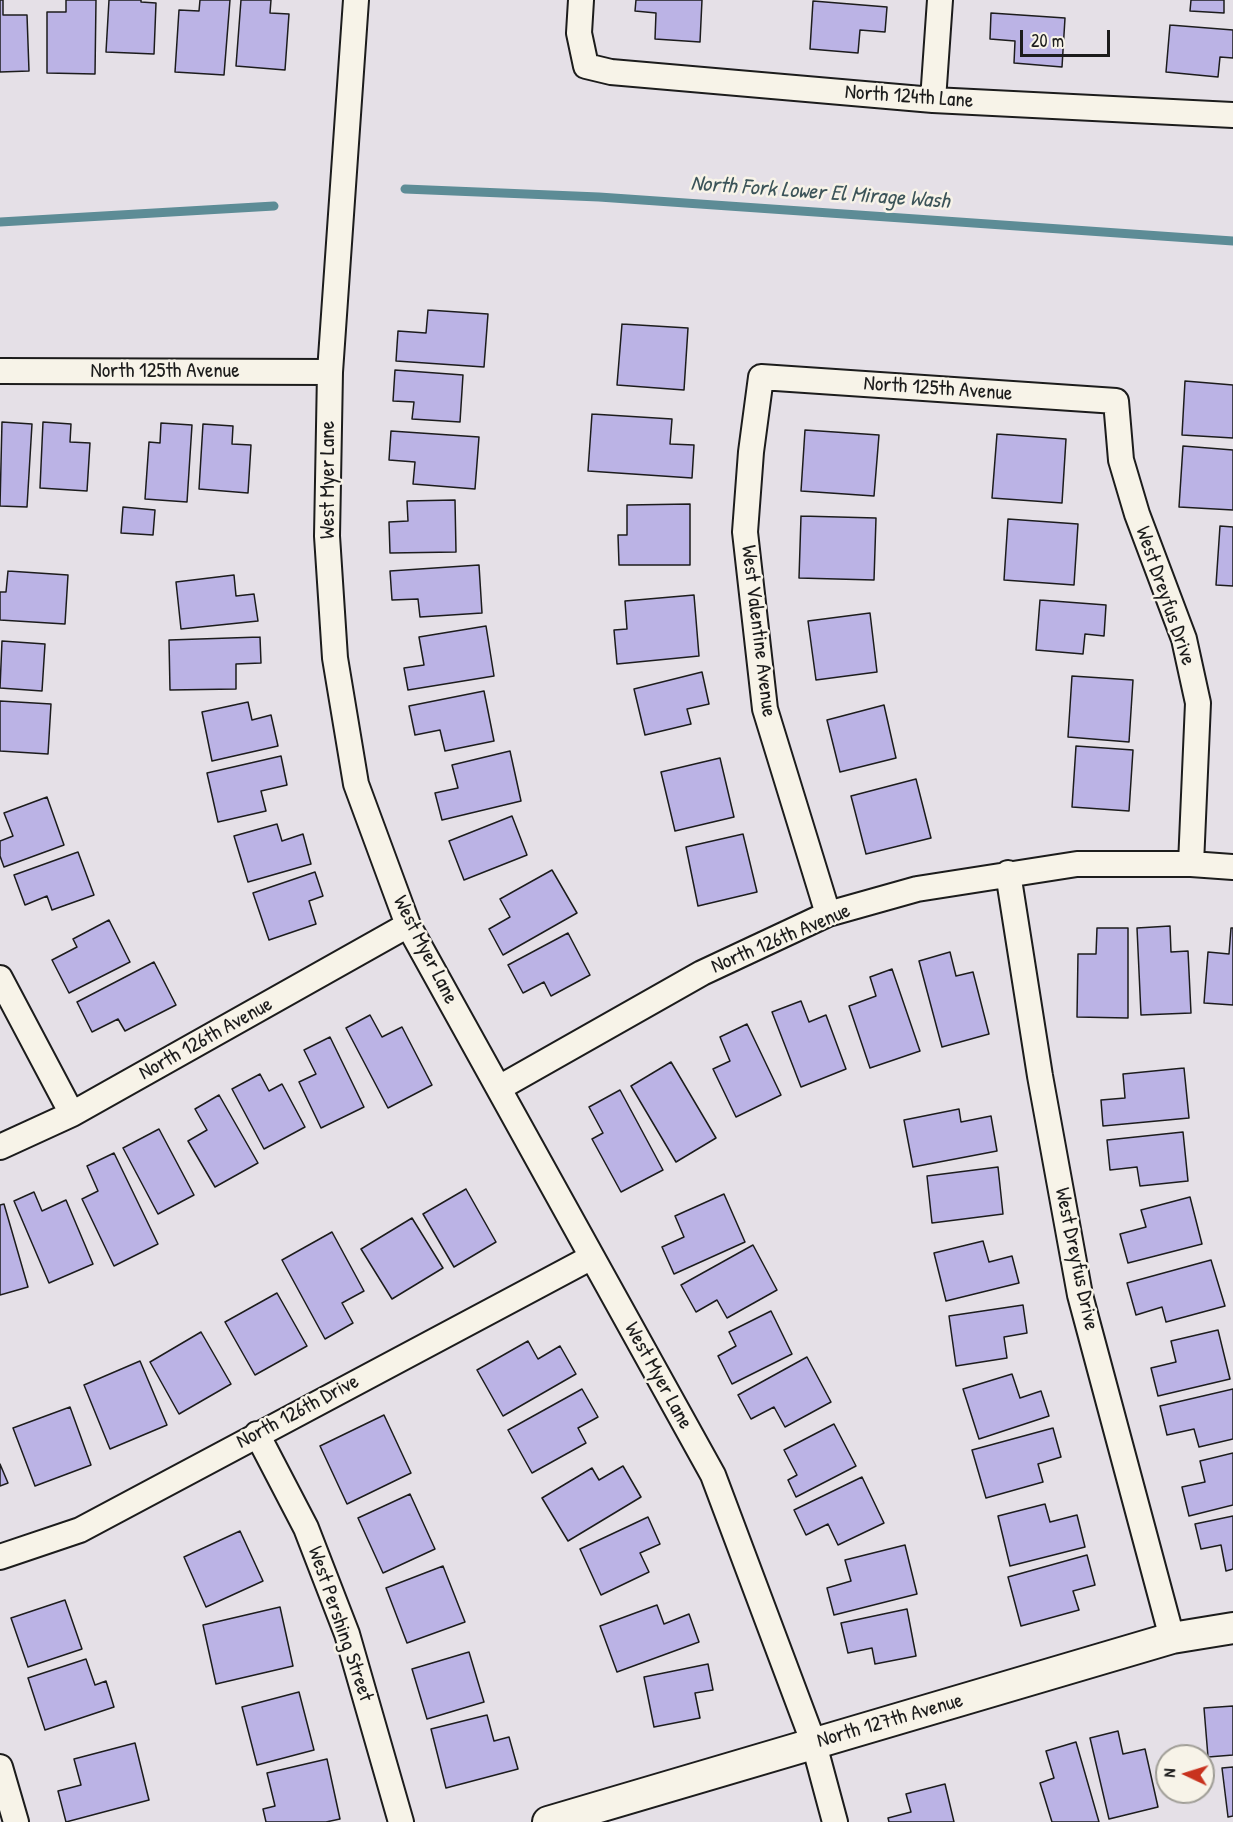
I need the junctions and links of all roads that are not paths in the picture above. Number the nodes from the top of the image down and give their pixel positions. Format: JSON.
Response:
{"nodes":[{"id":1,"x":356,"y":0,"type":"edge"},
{"id":2,"x":581,"y":0,"type":"edge"},
{"id":3,"x":940,"y":0,"type":"edge"},
{"id":4,"x":933,"y":100,"type":"junction"},
{"id":5,"x":1233,"y":115,"type":"edge"},
{"id":6,"x":0,"y":371,"type":"edge"},
{"id":7,"x":330,"y":372,"type":"junction"},
{"id":8,"x":761,"y":377,"type":"joint"},
{"id":9,"x":1116,"y":401,"type":"joint"},
{"id":10,"x":1191,"y":864,"type":"junction"},
{"id":11,"x":1233,"y":867,"type":"edge"},
{"id":12,"x":1008,"y":873,"type":"junction"},
{"id":13,"x":828,"y":914,"type":"junction"},
{"id":14,"x":408,"y":925,"type":"junction"},
{"id":15,"x":0,"y":978,"type":"edge"},
{"id":16,"x":499,"y":1088,"type":"junction"},
{"id":17,"x":72,"y":1114,"type":"junction"},
{"id":18,"x":0,"y":1147,"type":"edge"},
{"id":19,"x":592,"y":1257,"type":"junction"},
{"id":20,"x":257,"y":1434,"type":"junction"},
{"id":21,"x":0,"y":1557,"type":"edge"},
{"id":22,"x":1233,"y":1628,"type":"edge"},
{"id":23,"x":1172,"y":1638,"type":"junction"},
{"id":24,"x":813,"y":1744,"type":"junction"},
{"id":25,"x":0,"y":1767,"type":"edge"},
{"id":26,"x":16,"y":1822,"type":"edge"},
{"id":27,"x":401,"y":1822,"type":"edge"},
{"id":28,"x":548,"y":1822,"type":"edge"},
{"id":29,"x":835,"y":1822,"type":"edge"}],
"edges":[{"from":1,"to":7,"type":"street","name":"West Myer Lane"},
{"from":2,"to":4,"type":"street","name":"North 124th Lane"},
{"from":3,"to":4,"type":"street"},
{"from":4,"to":5,"type":"street","name":"North 124th Lane"},
{"from":6,"to":7,"type":"street","name":"North 125th Avenue"},
{"from":7,"to":14,"type":"street","name":"West Myer Lane"},
{"from":8,"to":9,"type":"street","name":"North 125th Avenue"},
{"from":8,"to":13,"type":"street","name":"West Valentine Avenue"},
{"from":9,"to":10,"type":"street","name":"West Dreyfus Drive"},
{"from":10,"to":11,"type":"street","name":"North 126th Avenue"},
{"from":10,"to":12,"type":"street","name":"North 126th Avenue"},
{"from":12,"to":13,"type":"street","name":"North 126th Avenue"},
{"from":12,"to":23,"type":"street","name":"West Dreyfus Drive"},
{"from":13,"to":16,"type":"street","name":"North 126th Avenue"},
{"from":14,"to":16,"type":"street","name":"West Myer Lane"},
{"from":14,"to":17,"type":"street","name":"North 126th Avenue"},
{"from":15,"to":17,"type":"street"},
{"from":16,"to":19,"type":"street","name":"West Myer Lane"},
{"from":17,"to":18,"type":"street","name":"North 126th Avenue"},
{"from":19,"to":20,"type":"street","name":"North 126th Drive"},
{"from":19,"to":24,"type":"street","name":"West Myer Lane"},
{"from":20,"to":21,"type":"street","name":"North 126th Drive"},
{"from":20,"to":27,"type":"street","name":"West Pershing Street"},
{"from":22,"to":23,"type":"street","name":"North 127th Avenue"},
{"from":23,"to":24,"type":"street","name":"North 127th Avenue"},
{"from":24,"to":28,"type":"street","name":"North 127th Avenue"},
{"from":24,"to":29,"type":"street","name":"West Myer Lane"},
{"from":25,"to":26,"type":"street"}]}
